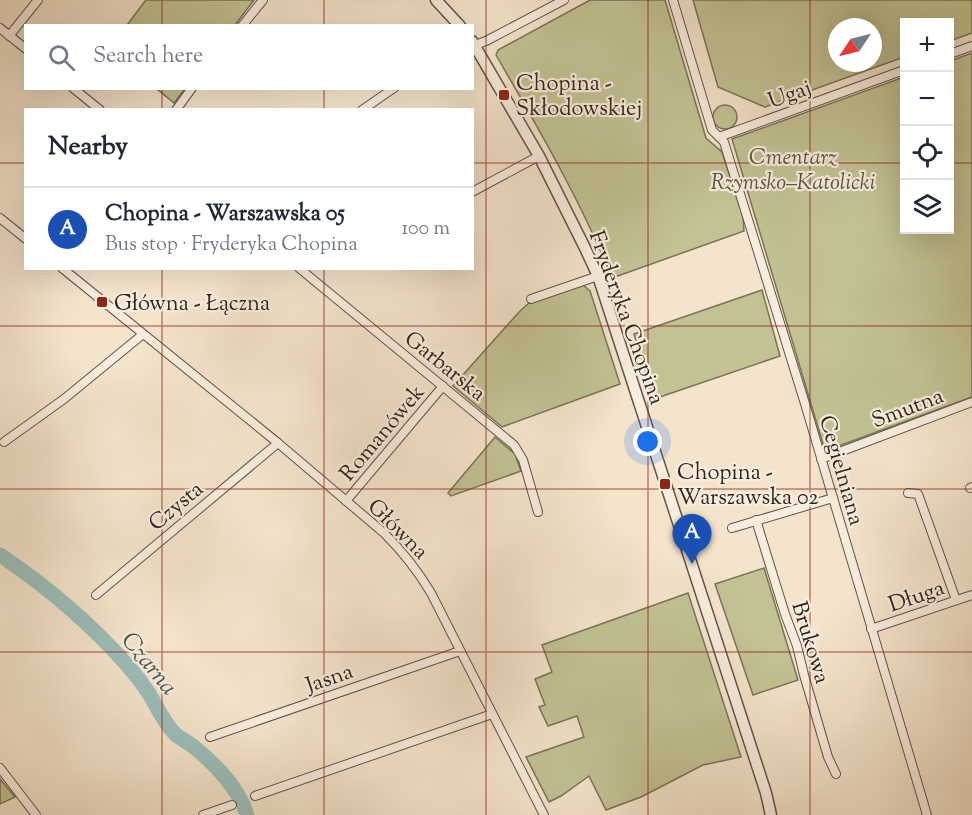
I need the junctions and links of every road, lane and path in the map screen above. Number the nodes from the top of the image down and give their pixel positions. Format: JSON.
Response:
{"nodes":[{"id":1,"x":38,"y":0,"type":"edge"},
{"id":2,"x":263,"y":0,"type":"edge"},
{"id":3,"x":436,"y":0,"type":"edge"},
{"id":4,"x":564,"y":0,"type":"edge"},
{"id":5,"x":673,"y":0,"type":"edge"},
{"id":6,"x":245,"y":24,"type":"edge"},
{"id":7,"x":458,"y":24,"type":"edge"},
{"id":8,"x":0,"y":28,"type":"edge"},
{"id":9,"x":9,"y":36,"type":"junction"},
{"id":10,"x":474,"y":44,"type":"edge"},
{"id":11,"x":972,"y":46,"type":"edge"},
{"id":12,"x":24,"y":47,"type":"edge"},
{"id":13,"x":954,"y":53,"type":"edge"},
{"id":14,"x":900,"y":71,"type":"edge"},
{"id":15,"x":75,"y":90,"type":"edge"},
{"id":16,"x":191,"y":90,"type":"edge"},
{"id":17,"x":390,"y":90,"type":"edge"},
{"id":18,"x":98,"y":108,"type":"edge"},
{"id":19,"x":177,"y":108,"type":"edge"},
{"id":20,"x":365,"y":108,"type":"edge"},
{"id":21,"x":719,"y":137,"type":"junction"},
{"id":22,"x":539,"y":156,"type":"junction"},
{"id":23,"x":474,"y":191,"type":"edge"},
{"id":24,"x":0,"y":218,"type":"edge"},
{"id":25,"x":24,"y":237,"type":"edge"},
{"id":26,"x":64,"y":270,"type":"edge"},
{"id":27,"x":301,"y":270,"type":"edge"},
{"id":28,"x":598,"y":276,"type":"junction"},
{"id":29,"x":531,"y":299,"type":"dead end"},
{"id":30,"x":142,"y":335,"type":"junction"},
{"id":31,"x":443,"y":386,"type":"junction"},
{"id":32,"x":972,"y":402,"type":"edge"},
{"id":33,"x":4,"y":442,"type":"dead end"},
{"id":34,"x":278,"y":443,"type":"junction"},
{"id":35,"x":821,"y":459,"type":"junction"},
{"id":36,"x":908,"y":493,"type":"dead end"},
{"id":37,"x":833,"y":498,"type":"junction"},
{"id":38,"x":346,"y":501,"type":"junction"},
{"id":39,"x":538,"y":512,"type":"dead end"},
{"id":40,"x":756,"y":520,"type":"junction"},
{"id":41,"x":732,"y":528,"type":"dead end"},
{"id":42,"x":972,"y":594,"type":"edge"},
{"id":43,"x":96,"y":595,"type":"dead end"},
{"id":44,"x":956,"y":600,"type":"junction"},
{"id":45,"x":871,"y":629,"type":"junction"},
{"id":46,"x":460,"y":651,"type":"junction"},
{"id":47,"x":492,"y":714,"type":"junction"},
{"id":48,"x":210,"y":737,"type":"dead end"},
{"id":49,"x":0,"y":768,"type":"edge"},
{"id":50,"x":836,"y":774,"type":"dead end"},
{"id":51,"x":766,"y":793,"type":"junction"},
{"id":52,"x":255,"y":796,"type":"dead end"},
{"id":53,"x":232,"y":805,"type":"dead end"},
{"id":54,"x":36,"y":815,"type":"edge"},
{"id":55,"x":203,"y":815,"type":"edge"},
{"id":56,"x":544,"y":815,"type":"edge"},
{"id":57,"x":771,"y":815,"type":"edge"},
{"id":58,"x":776,"y":815,"type":"edge"},
{"id":59,"x":927,"y":815,"type":"edge"}],
"edges":[{"from":1,"to":9,"type":"street"},
{"from":2,"to":6,"type":"street"},
{"from":3,"to":7,"type":"street"},
{"from":4,"to":10,"type":"street"},
{"from":5,"to":21,"type":"street","name":"Cegielniana"},
{"from":8,"to":9,"type":"street"},
{"from":9,"to":12,"type":"street"},
{"from":10,"to":22,"type":"street","name":"Fryderyka Chopina"},
{"from":11,"to":13,"type":"street"},
{"from":14,"to":21,"type":"street","name":"Ugaj"},
{"from":15,"to":18,"type":"street"},
{"from":16,"to":19,"type":"street"},
{"from":17,"to":20,"type":"street"},
{"from":21,"to":35,"type":"street","name":"Cegielniana"},
{"from":22,"to":23,"type":"street"},
{"from":22,"to":28,"type":"street","name":"Fryderyka Chopina"},
{"from":24,"to":25,"type":"street"},
{"from":26,"to":30,"type":"street","name":"Główna"},
{"from":27,"to":31,"type":"street","name":"Garbarska"},
{"from":28,"to":29,"type":"street"},
{"from":28,"to":51,"type":"street","name":"Fryderyka Chopina"},
{"from":30,"to":33,"type":"street"},
{"from":30,"to":34,"type":"street","name":"Główna"},
{"from":31,"to":38,"type":"street","name":"Romanówek"},
{"from":31,"to":39,"type":"street","name":"Garbarska"},
{"from":32,"to":35,"type":"street","name":"Smutna"},
{"from":34,"to":38,"type":"street","name":"Główna"},
{"from":34,"to":43,"type":"street","name":"Czysta"},
{"from":35,"to":37,"type":"street","name":"Cegielniana"},
{"from":36,"to":44,"type":"street"},
{"from":37,"to":40,"type":"street"},
{"from":37,"to":45,"type":"street","name":"Cegielniana"},
{"from":38,"to":46,"type":"street","name":"Główna"},
{"from":40,"to":41,"type":"street"},
{"from":40,"to":50,"type":"street","name":"Brukowa"},
{"from":42,"to":44,"type":"street","name":"Długa"},
{"from":44,"to":45,"type":"street","name":"Długa"},
{"from":45,"to":59,"type":"street","name":"Cegielniana"},
{"from":46,"to":47,"type":"street","name":"Główna"},
{"from":46,"to":48,"type":"street","name":"Jasna"},
{"from":47,"to":52,"type":"street"},
{"from":47,"to":56,"type":"street","name":"Główna"},
{"from":49,"to":54,"type":"street"},
{"from":51,"to":57,"type":"street","name":"Fryderyka Chopina"},
{"from":51,"to":58,"type":"street","name":"Fryderyka Chopina"},
{"from":53,"to":55,"type":"street"}]}
